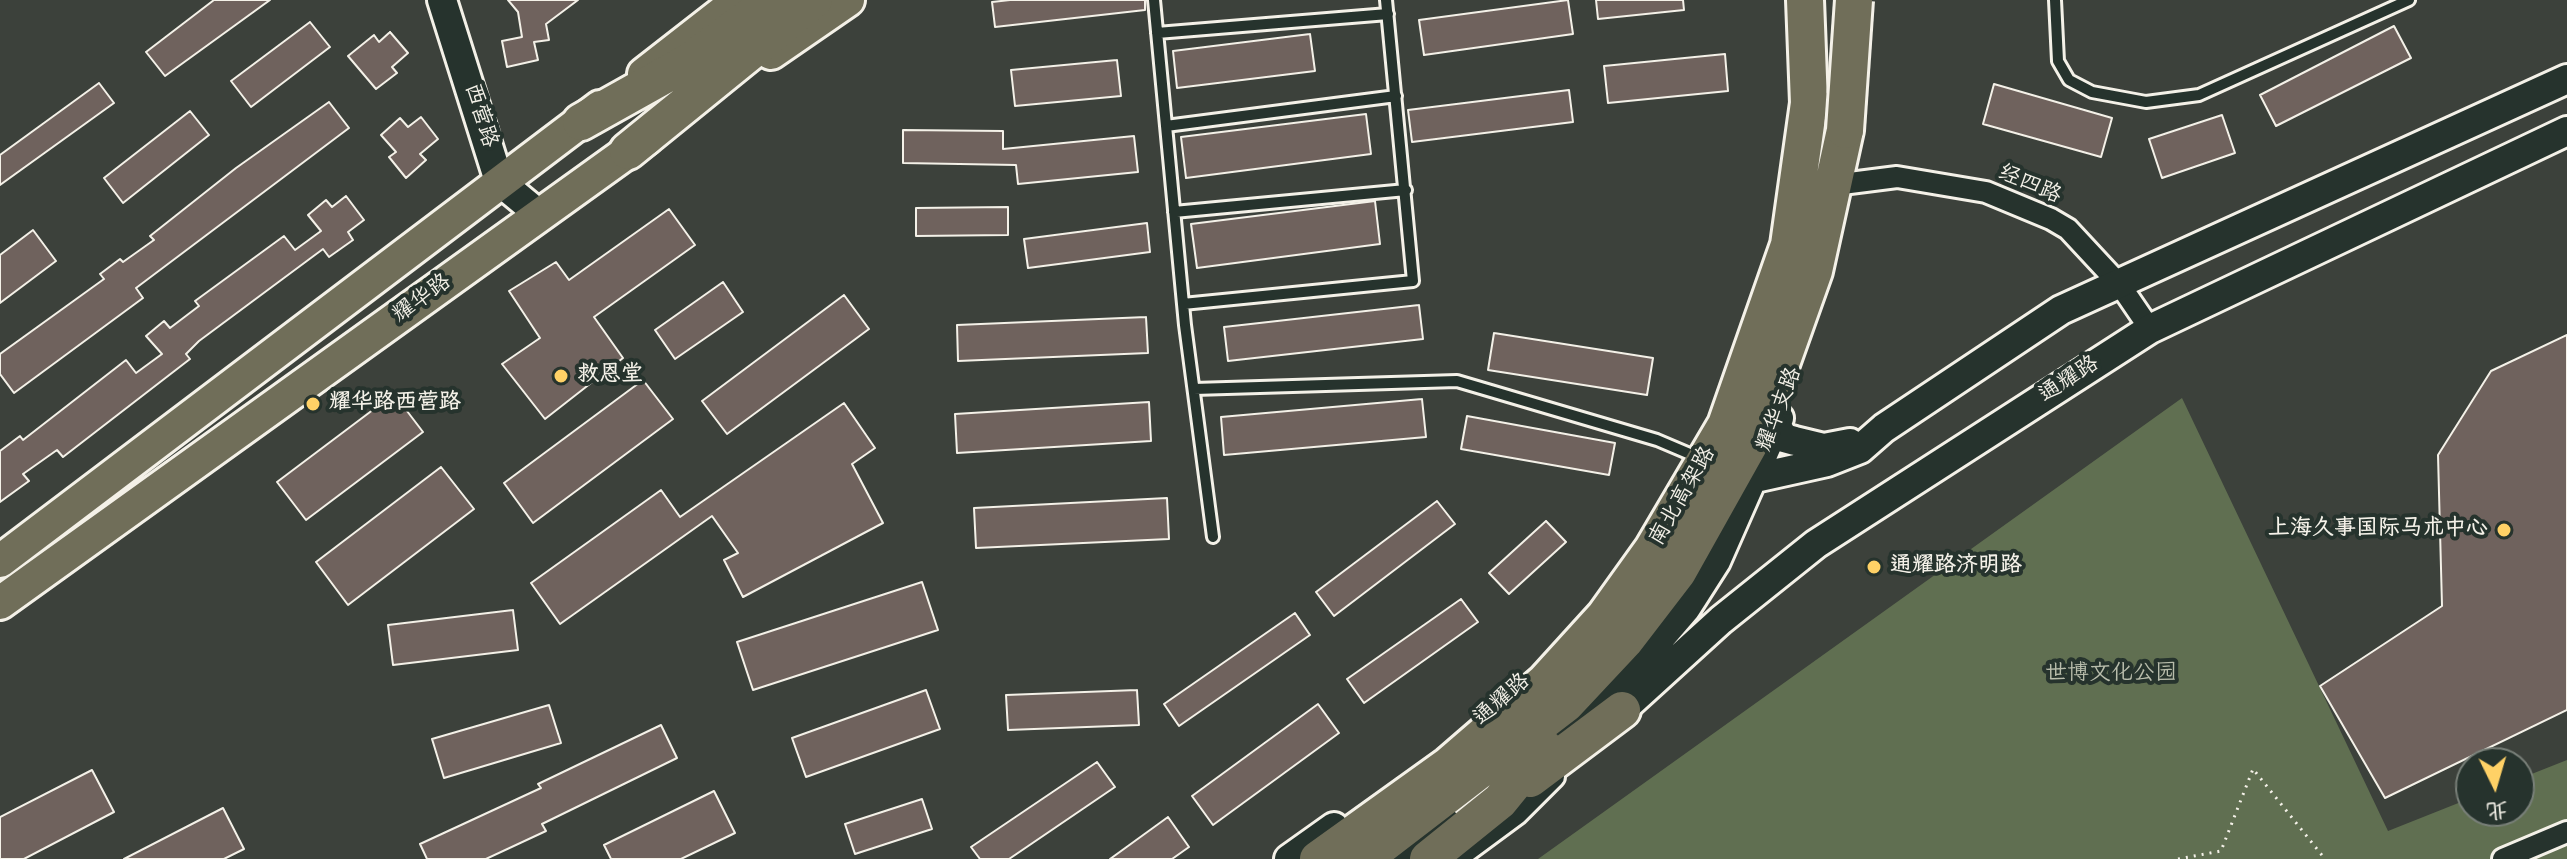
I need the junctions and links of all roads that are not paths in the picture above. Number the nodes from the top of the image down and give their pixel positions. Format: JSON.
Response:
{"nodes":[{"id":1,"x":442,"y":0,"type":"edge"},
{"id":2,"x":739,"y":0,"type":"edge"},
{"id":3,"x":772,"y":0,"type":"edge"},
{"id":4,"x":814,"y":0,"type":"edge"},
{"id":5,"x":848,"y":0,"type":"edge"},
{"id":6,"x":1154,"y":0,"type":"edge"},
{"id":7,"x":1386,"y":0,"type":"edge"},
{"id":8,"x":1792,"y":0,"type":"edge"},
{"id":9,"x":1805,"y":0,"type":"edge"},
{"id":10,"x":1840,"y":0,"type":"edge"},
{"id":11,"x":1853,"y":0,"type":"edge"},
{"id":12,"x":2055,"y":0,"type":"edge"},
{"id":13,"x":2409,"y":0,"type":"edge"},
{"id":14,"x":1388,"y":14,"type":"junction"},
{"id":15,"x":1157,"y":33,"type":"junction"},
{"id":16,"x":2567,"y":79,"type":"edge"},
{"id":17,"x":1396,"y":96,"type":"junction"},
{"id":18,"x":581,"y":122,"type":"junction"},
{"id":19,"x":1166,"y":126,"type":"junction"},
{"id":20,"x":1845,"y":130,"type":"junction"},
{"id":21,"x":2567,"y":131,"type":"edge"},
{"id":22,"x":628,"y":151,"type":"junction"},
{"id":23,"x":499,"y":181,"type":"junction"},
{"id":24,"x":1842,"y":184,"type":"junction"},
{"id":25,"x":1406,"y":190,"type":"junction"},
{"id":26,"x":1174,"y":212,"type":"junction"},
{"id":27,"x":540,"y":215,"type":"junction"},
{"id":28,"x":2120,"y":285,"type":"junction"},
{"id":29,"x":1183,"y":304,"type":"junction"},
{"id":30,"x":2150,"y":329,"type":"junction"},
{"id":31,"x":1194,"y":389,"type":"junction"},
{"id":32,"x":1776,"y":425,"type":"junction"},
{"id":33,"x":1884,"y":428,"type":"junction"},
{"id":34,"x":1697,"y":457,"type":"junction"},
{"id":35,"x":1755,"y":478,"type":"junction"},
{"id":36,"x":1213,"y":537,"type":"dead end"},
{"id":37,"x":0,"y":561,"type":"edge"},
{"id":38,"x":0,"y":603,"type":"edge"},
{"id":39,"x":1622,"y":710,"type":"junction"},
{"id":40,"x":1544,"y":747,"type":"junction"},
{"id":41,"x":1500,"y":801,"type":"junction"},
{"id":42,"x":2567,"y":832,"type":"edge"},
{"id":43,"x":1289,"y":859,"type":"edge"},
{"id":44,"x":1318,"y":859,"type":"edge"},
{"id":45,"x":1364,"y":859,"type":"edge"},
{"id":46,"x":1399,"y":859,"type":"edge"},
{"id":47,"x":1428,"y":859,"type":"edge"},
{"id":48,"x":1456,"y":859,"type":"edge"},
{"id":49,"x":2503,"y":859,"type":"edge"}],
"edges":[{"from":1,"to":23,"type":"street","name":"西营路"},
{"from":2,"to":18,"type":"main road"},
{"from":3,"to":18,"type":"highway"},
{"from":4,"to":22,"type":"highway"},
{"from":5,"to":22,"type":"main road","name":"耀华路"},
{"from":6,"to":15,"type":"lane"},
{"from":7,"to":14,"type":"lane"},
{"from":8,"to":34,"type":"street"},
{"from":9,"to":44,"type":"highway","name":"南北高架路"},
{"from":10,"to":20,"type":"highway","name":"南北高架路","bridge":true},
{"from":11,"to":20,"type":"highway","bridge":true},
{"from":11,"to":24,"type":"street","name":"耀华支路"},
{"from":12,"to":13,"type":"lane"},
{"from":14,"to":15,"type":"lane"},
{"from":14,"to":17,"type":"lane"},
{"from":15,"to":19,"type":"lane"},
{"from":16,"to":28,"type":"street"},
{"from":17,"to":19,"type":"lane"},
{"from":17,"to":25,"type":"lane"},
{"from":18,"to":23,"type":"main road"},
{"from":19,"to":26,"type":"lane"},
{"from":20,"to":45,"type":"highway","name":"南北高架路"},
{"from":21,"to":30,"type":"street","name":"通耀路"},
{"from":22,"to":27,"type":"main road","name":"耀华路"},
{"from":23,"to":27,"type":"street"},
{"from":23,"to":37,"type":"main road"},
{"from":24,"to":28,"type":"street","name":"经四路"},
{"from":24,"to":32,"type":"street","name":"耀华支路"},
{"from":25,"to":26,"type":"lane"},
{"from":25,"to":29,"type":"lane"},
{"from":26,"to":29,"type":"lane"},
{"from":27,"to":38,"type":"main road","name":"耀华路"},
{"from":28,"to":30,"type":"street","name":"经四路"},
{"from":28,"to":33,"type":"street"},
{"from":29,"to":31,"type":"lane"},
{"from":30,"to":39,"type":"street","name":"通耀路"},
{"from":31,"to":34,"type":"lane"},
{"from":31,"to":36,"type":"lane"},
{"from":32,"to":33,"type":"street"},
{"from":32,"to":35,"type":"street","name":"耀华支路"},
{"from":33,"to":35,"type":"street"},
{"from":34,"to":43,"type":"street","name":"通耀路"},
{"from":35,"to":40,"type":"street","name":"耀华支路"},
{"from":39,"to":41,"type":"highway"},
{"from":39,"to":48,"type":"street"},
{"from":40,"to":41,"type":"highway"},
{"from":40,"to":46,"type":"street"},
{"from":41,"to":47,"type":"highway"},
{"from":42,"to":49,"type":"street"}]}
